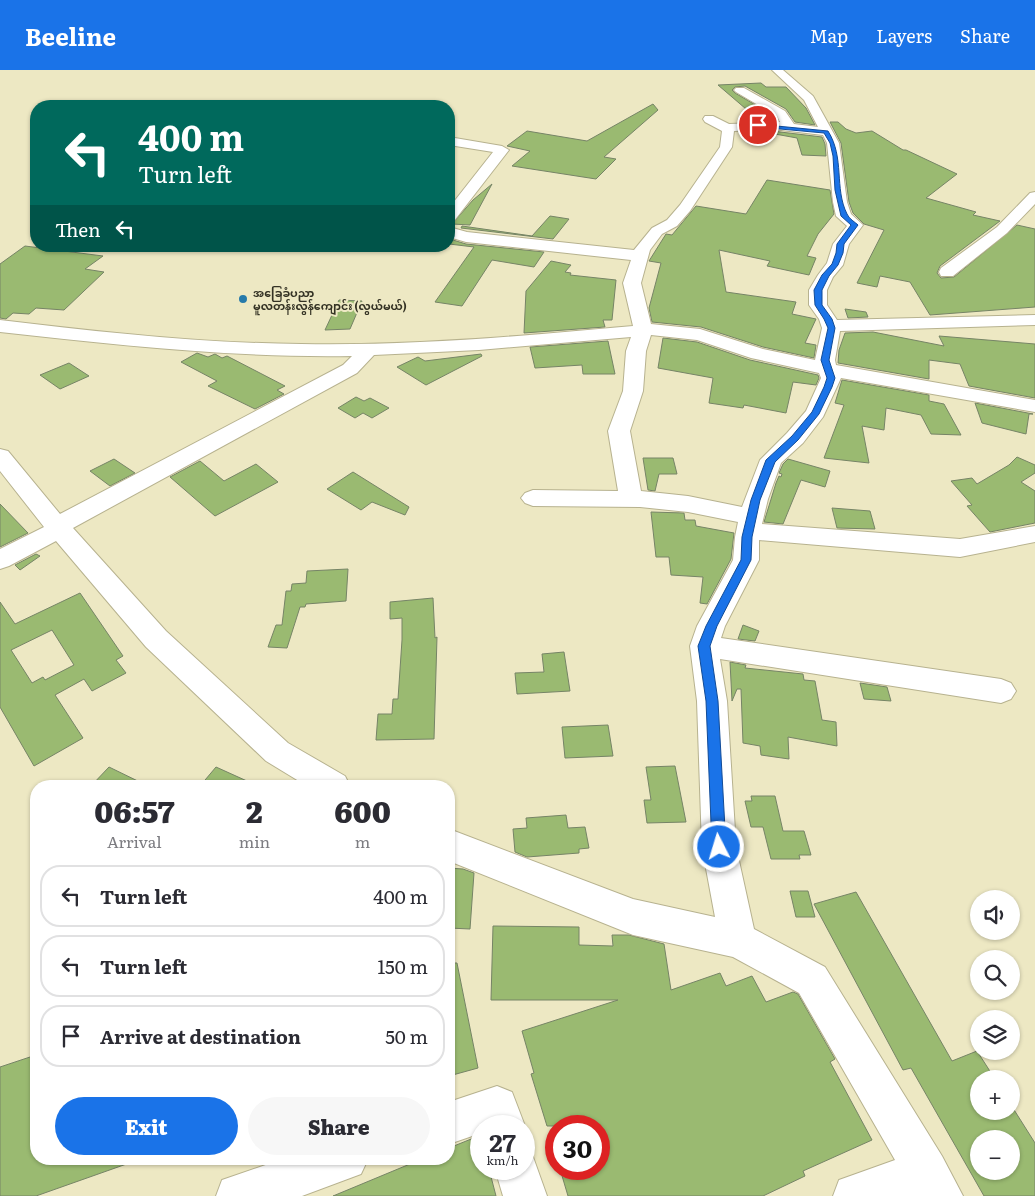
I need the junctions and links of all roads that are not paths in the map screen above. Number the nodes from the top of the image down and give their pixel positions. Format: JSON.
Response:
{"nodes":[{"id":1,"x":777,"y":70,"type":"edge"},
{"id":2,"x":740,"y":90,"type":"dead end"},
{"id":3,"x":709,"y":120,"type":"dead end"},
{"id":4,"x":726,"y":128,"type":"junction"},
{"id":5,"x":790,"y":128,"type":"junction"},
{"id":6,"x":826,"y":132,"type":"junction"},
{"id":7,"x":455,"y":142,"type":"edge"},
{"id":8,"x":1035,"y":196,"type":"edge"},
{"id":9,"x":455,"y":210,"type":"edge"},
{"id":10,"x":1017,"y":213,"type":"junction"},
{"id":11,"x":1035,"y":216,"type":"edge"},
{"id":12,"x":455,"y":233,"type":"edge"},
{"id":13,"x":640,"y":256,"type":"junction"},
{"id":14,"x":947,"y":272,"type":"dead end"},
{"id":15,"x":1035,"y":320,"type":"edge"},
{"id":16,"x":0,"y":326,"type":"edge"},
{"id":17,"x":831,"y":326,"type":"junction"},
{"id":18,"x":643,"y":330,"type":"junction"},
{"id":19,"x":369,"y":349,"type":"junction"},
{"id":20,"x":828,"y":368,"type":"junction"},
{"id":21,"x":1035,"y":406,"type":"edge"},
{"id":22,"x":0,"y":456,"type":"edge"},
{"id":23,"x":533,"y":498,"type":"dead end"},
{"id":24,"x":631,"y":499,"type":"junction"},
{"id":25,"x":750,"y":524,"type":"junction"},
{"id":26,"x":58,"y":527,"type":"junction"},
{"id":27,"x":1029,"y":532,"type":"edge"},
{"id":28,"x":0,"y":560,"type":"edge"},
{"id":29,"x":704,"y":646,"type":"junction"},
{"id":30,"x":1001,"y":691,"type":"dead end"},
{"id":31,"x":324,"y":780,"type":"edge"},
{"id":32,"x":455,"y":848,"type":"edge"},
{"id":33,"x":738,"y":940,"type":"junction"},
{"id":34,"x":474,"y":1115,"type":"edge"},
{"id":35,"x":501,"y":1115,"type":"edge"},
{"id":36,"x":470,"y":1116,"type":"edge"},
{"id":37,"x":455,"y":1121,"type":"edge"},
{"id":38,"x":328,"y":1165,"type":"edge"},
{"id":39,"x":520,"y":1180,"type":"edge"},
{"id":40,"x":934,"y":1184,"type":"edge"},
{"id":41,"x":238,"y":1196,"type":"edge"},
{"id":42,"x":525,"y":1196,"type":"edge"},
{"id":43,"x":855,"y":1196,"type":"edge"}],
"edges":[{"from":1,"to":6,"type":"street"},
{"from":2,"to":5,"type":"street"},
{"from":3,"to":4,"type":"street"},
{"from":4,"to":5,"type":"street"},
{"from":4,"to":13,"type":"street"},
{"from":5,"to":6,"type":"street"},
{"from":6,"to":17,"type":"street"},
{"from":7,"to":9,"type":"street"},
{"from":8,"to":10,"type":"street"},
{"from":10,"to":11,"type":"street"},
{"from":10,"to":14,"type":"street"},
{"from":12,"to":13,"type":"street"},
{"from":13,"to":18,"type":"street"},
{"from":15,"to":17,"type":"street"},
{"from":16,"to":19,"type":"street"},
{"from":17,"to":20,"type":"street"},
{"from":18,"to":19,"type":"street"},
{"from":18,"to":20,"type":"street"},
{"from":18,"to":24,"type":"street"},
{"from":19,"to":26,"type":"street"},
{"from":20,"to":21,"type":"street"},
{"from":20,"to":25,"type":"street"},
{"from":22,"to":26,"type":"street"},
{"from":23,"to":24,"type":"street"},
{"from":24,"to":25,"type":"street"},
{"from":25,"to":27,"type":"street"},
{"from":25,"to":29,"type":"street"},
{"from":26,"to":28,"type":"street"},
{"from":26,"to":31,"type":"street"},
{"from":29,"to":30,"type":"street"},
{"from":29,"to":33,"type":"street"},
{"from":32,"to":33,"type":"street"},
{"from":33,"to":40,"type":"street"},
{"from":34,"to":35,"type":"street"},
{"from":36,"to":37,"type":"street"},
{"from":38,"to":41,"type":"street"},
{"from":39,"to":42,"type":"street"},
{"from":40,"to":43,"type":"street"}]}
